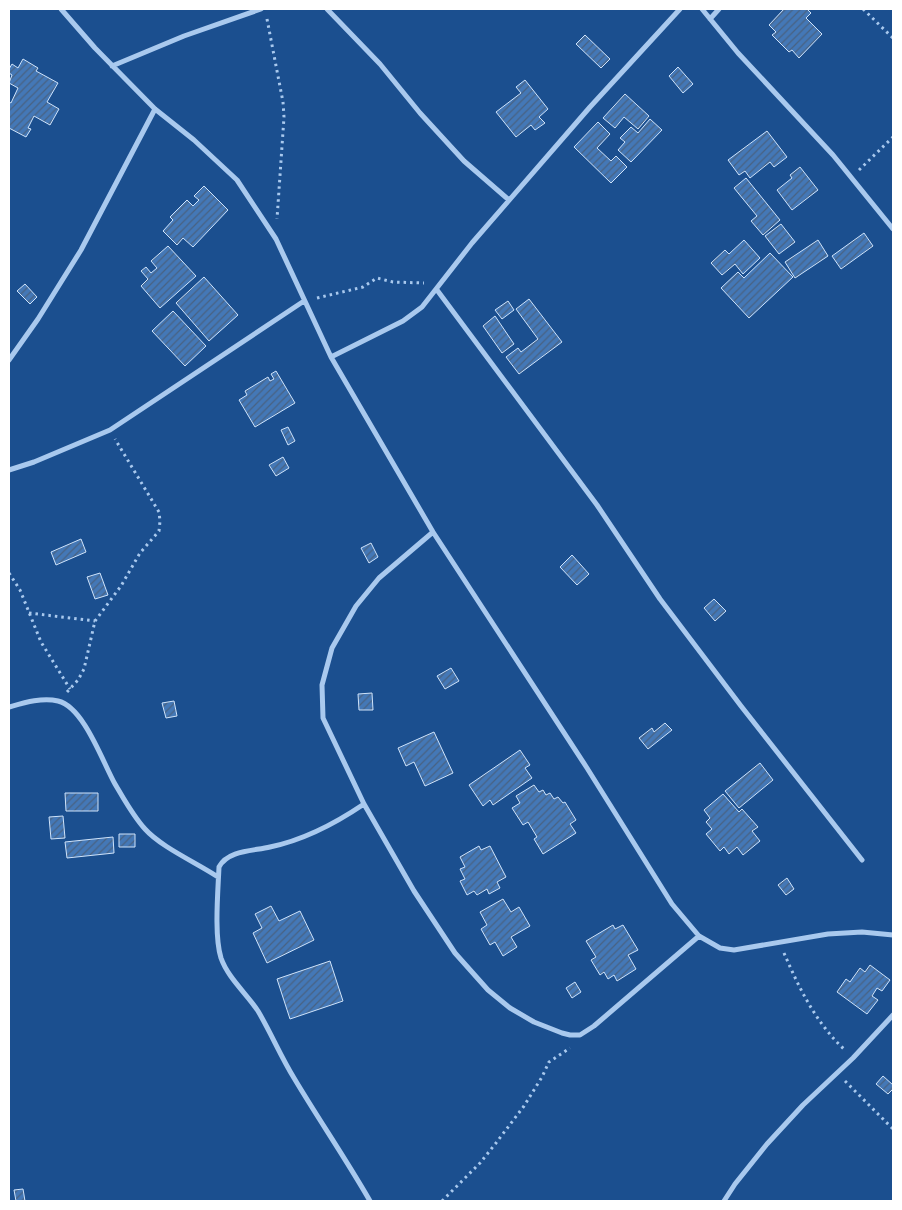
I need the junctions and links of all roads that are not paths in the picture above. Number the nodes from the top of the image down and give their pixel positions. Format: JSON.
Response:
{"nodes":[{"id":1,"x":61,"y":9,"type":"edge"},
{"id":2,"x":262,"y":9,"type":"edge"},
{"id":3,"x":327,"y":9,"type":"edge"},
{"id":4,"x":680,"y":9,"type":"edge"},
{"id":5,"x":702,"y":9,"type":"edge"},
{"id":6,"x":719,"y":9,"type":"edge"},
{"id":7,"x":710,"y":19,"type":"junction"},
{"id":8,"x":112,"y":66,"type":"junction"},
{"id":9,"x":155,"y":108,"type":"junction"},
{"id":10,"x":509,"y":200,"type":"junction"},
{"id":11,"x":893,"y":229,"type":"edge"},
{"id":12,"x":437,"y":290,"type":"junction"},
{"id":13,"x":304,"y":301,"type":"junction"},
{"id":14,"x":331,"y":357,"type":"junction"},
{"id":15,"x":9,"y":360,"type":"edge"},
{"id":16,"x":9,"y":470,"type":"edge"},
{"id":17,"x":433,"y":532,"type":"junction"},
{"id":18,"x":9,"y":707,"type":"edge"},
{"id":19,"x":364,"y":804,"type":"junction"},
{"id":20,"x":862,"y":860,"type":"dead end"},
{"id":21,"x":218,"y":877,"type":"junction"},
{"id":22,"x":893,"y":935,"type":"edge"},
{"id":23,"x":699,"y":936,"type":"junction"},
{"id":24,"x":893,"y":1015,"type":"edge"},
{"id":25,"x":370,"y":1201,"type":"edge"},
{"id":26,"x":724,"y":1201,"type":"edge"}],
"edges":[{"from":1,"to":8,"type":"street"},
{"from":2,"to":8,"type":"street"},
{"from":3,"to":10,"type":"street"},
{"from":4,"to":10,"type":"street"},
{"from":5,"to":7,"type":"street"},
{"from":6,"to":7,"type":"street"},
{"from":7,"to":11,"type":"street"},
{"from":8,"to":9,"type":"street"},
{"from":9,"to":13,"type":"street"},
{"from":9,"to":15,"type":"street"},
{"from":10,"to":12,"type":"street"},
{"from":12,"to":14,"type":"street"},
{"from":12,"to":20,"type":"street"},
{"from":13,"to":14,"type":"street"},
{"from":13,"to":16,"type":"street"},
{"from":14,"to":17,"type":"street"},
{"from":17,"to":19,"type":"street"},
{"from":17,"to":23,"type":"street"},
{"from":18,"to":21,"type":"street"},
{"from":19,"to":21,"type":"street"},
{"from":19,"to":23,"type":"street"},
{"from":21,"to":25,"type":"street"},
{"from":22,"to":23,"type":"street"},
{"from":24,"to":26,"type":"street"}]}
